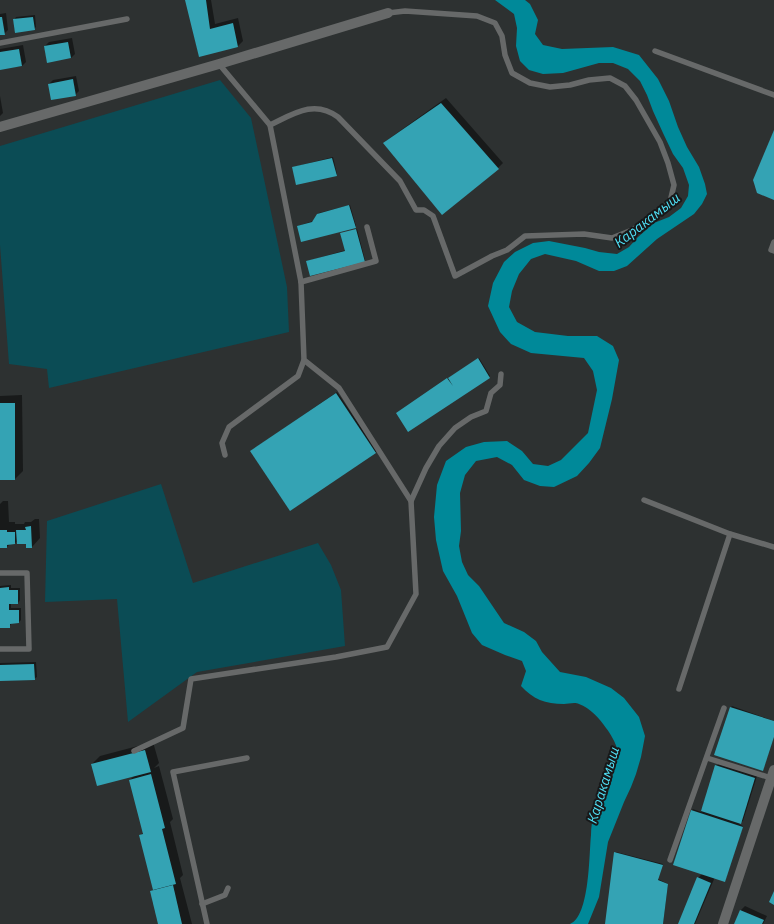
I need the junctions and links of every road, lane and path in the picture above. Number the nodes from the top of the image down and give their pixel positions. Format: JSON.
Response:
{"nodes":[{"id":1,"x":388,"y":13,"type":"joint"},
{"id":2,"x":127,"y":20,"type":"dead end"},
{"id":3,"x":0,"y":43,"type":"edge"},
{"id":4,"x":655,"y":51,"type":"dead end"},
{"id":5,"x":219,"y":64,"type":"junction"},
{"id":6,"x":774,"y":95,"type":"edge"},
{"id":7,"x":270,"y":125,"type":"junction"},
{"id":8,"x":0,"y":127,"type":"edge"},
{"id":9,"x":367,"y":226,"type":"dead end"},
{"id":10,"x":774,"y":242,"type":"edge"},
{"id":11,"x":774,"y":251,"type":"edge"},
{"id":12,"x":301,"y":282,"type":"junction"},
{"id":13,"x":304,"y":360,"type":"junction"},
{"id":14,"x":501,"y":374,"type":"dead end"},
{"id":15,"x":225,"y":454,"type":"dead end"},
{"id":16,"x":644,"y":500,"type":"dead end"},
{"id":17,"x":411,"y":501,"type":"junction"},
{"id":18,"x":730,"y":534,"type":"junction"},
{"id":19,"x":774,"y":547,"type":"edge"},
{"id":20,"x":0,"y":573,"type":"edge"},
{"id":21,"x":0,"y":649,"type":"edge"},
{"id":22,"x":679,"y":690,"type":"dead end"},
{"id":23,"x":724,"y":708,"type":"dead end"},
{"id":24,"x":134,"y":752,"type":"dead end"},
{"id":25,"x":247,"y":758,"type":"dead end"},
{"id":26,"x":707,"y":758,"type":"junction"},
{"id":27,"x":773,"y":774,"type":"edge"},
{"id":28,"x":670,"y":860,"type":"dead end"},
{"id":29,"x":228,"y":888,"type":"dead end"},
{"id":30,"x":202,"y":904,"type":"junction"},
{"id":31,"x":207,"y":924,"type":"edge"},
{"id":32,"x":723,"y":924,"type":"edge"}],
"edges":[{"from":1,"to":5,"type":"street"},
{"from":1,"to":7,"type":"lane"},
{"from":2,"to":3,"type":"lane"},
{"from":4,"to":6,"type":"lane"},
{"from":5,"to":7,"type":"lane"},
{"from":5,"to":8,"type":"street"},
{"from":7,"to":12,"type":"lane"},
{"from":9,"to":12,"type":"lane"},
{"from":10,"to":11,"type":"lane"},
{"from":12,"to":13,"type":"lane"},
{"from":13,"to":15,"type":"lane"},
{"from":13,"to":17,"type":"lane"},
{"from":14,"to":17,"type":"lane"},
{"from":16,"to":18,"type":"lane"},
{"from":17,"to":24,"type":"lane"},
{"from":18,"to":19,"type":"lane"},
{"from":18,"to":22,"type":"lane"},
{"from":20,"to":21,"type":"lane"},
{"from":23,"to":26,"type":"lane"},
{"from":25,"to":30,"type":"lane"},
{"from":26,"to":27,"type":"lane"},
{"from":26,"to":28,"type":"lane"},
{"from":27,"to":32,"type":"street"},
{"from":29,"to":30,"type":"lane"},
{"from":30,"to":31,"type":"lane"}]}
